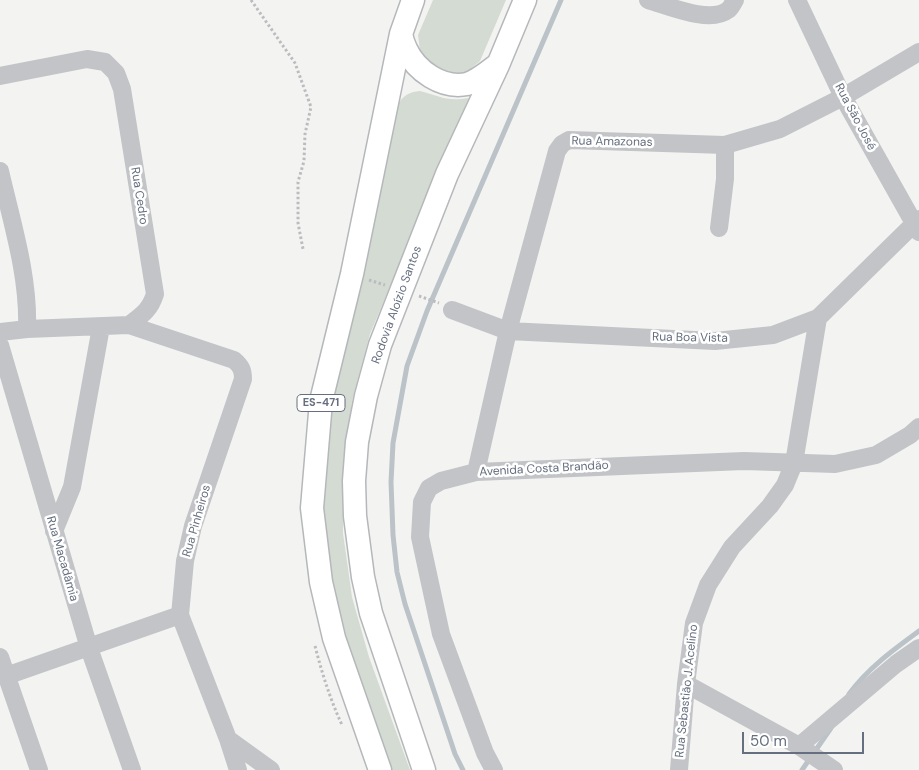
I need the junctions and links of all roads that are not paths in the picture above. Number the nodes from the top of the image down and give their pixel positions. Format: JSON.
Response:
{"nodes":[{"id":1,"x":413,"y":0,"type":"edge"},
{"id":2,"x":525,"y":0,"type":"edge"},
{"id":3,"x":648,"y":0,"type":"edge"},
{"id":4,"x":747,"y":0,"type":"edge"},
{"id":5,"x":797,"y":0,"type":"edge"},
{"id":6,"x":732,"y":5,"type":"edge"},
{"id":7,"x":401,"y":34,"type":"junction"},
{"id":8,"x":919,"y":52,"type":"edge"},
{"id":9,"x":498,"y":65,"type":"junction"},
{"id":10,"x":0,"y":76,"type":"edge"},
{"id":11,"x":843,"y":97,"type":"junction"},
{"id":12,"x":725,"y":145,"type":"junction"},
{"id":13,"x":0,"y":172,"type":"edge"},
{"id":14,"x":917,"y":224,"type":"edge"},
{"id":15,"x":718,"y":228,"type":"dead end"},
{"id":16,"x":446,"y":307,"type":"road end"},
{"id":17,"x":818,"y":318,"type":"junction"},
{"id":18,"x":129,"y":325,"type":"junction"},
{"id":19,"x":101,"y":326,"type":"junction"},
{"id":20,"x":27,"y":329,"type":"junction"},
{"id":21,"x":508,"y":331,"type":"junction"},
{"id":22,"x":0,"y":332,"type":"edge"},
{"id":23,"x":0,"y":344,"type":"edge"},
{"id":24,"x":919,"y":427,"type":"edge"},
{"id":25,"x":794,"y":462,"type":"junction"},
{"id":26,"x":476,"y":472,"type":"junction"},
{"id":27,"x":54,"y":531,"type":"junction"},
{"id":28,"x":180,"y":615,"type":"junction"},
{"id":29,"x":89,"y":648,"type":"junction"},
{"id":30,"x":919,"y":648,"type":"edge"},
{"id":31,"x":0,"y":658,"type":"edge"},
{"id":32,"x":6,"y":676,"type":"junction"},
{"id":33,"x":686,"y":684,"type":"junction"},
{"id":34,"x":228,"y":739,"type":"junction"},
{"id":35,"x":799,"y":746,"type":"junction"},
{"id":36,"x":39,"y":770,"type":"edge"},
{"id":37,"x":132,"y":770,"type":"edge"},
{"id":38,"x":238,"y":770,"type":"edge"},
{"id":39,"x":271,"y":770,"type":"edge"},
{"id":40,"x":380,"y":770,"type":"edge"},
{"id":41,"x":424,"y":770,"type":"edge"},
{"id":42,"x":494,"y":770,"type":"edge"},
{"id":43,"x":679,"y":770,"type":"edge"},
{"id":44,"x":834,"y":770,"type":"edge"}],
"edges":[{"from":1,"to":7,"type":"main road","number":"ES-471"},
{"from":2,"to":9,"type":"main road","name":"Rodovia Aloízio Santos","number":"ES-471"},
{"from":3,"to":6,"type":"street"},
{"from":4,"to":6,"type":"street"},
{"from":5,"to":11,"type":"street","name":"Rua São José"},
{"from":7,"to":9,"type":"main road"},
{"from":7,"to":40,"type":"main road","number":"ES-471"},
{"from":8,"to":11,"type":"street","name":"Rua Amazonas"},
{"from":9,"to":41,"type":"main road","name":"Rodovia Aloízio Santos","number":"ES-471"},
{"from":10,"to":18,"type":"street","name":"Rua Cedro"},
{"from":11,"to":12,"type":"street","name":"Rua Amazonas"},
{"from":11,"to":14,"type":"street","name":"Rua São José"},
{"from":12,"to":15,"type":"street"},
{"from":12,"to":21,"type":"street","name":"Rua Amazonas"},
{"from":13,"to":20,"type":"street"},
{"from":14,"to":17,"type":"street","name":"Rua Boa Vista"},
{"from":16,"to":21,"type":"street","name":"Rua Boa Vista"},
{"from":17,"to":21,"type":"street","name":"Rua Boa Vista"},
{"from":17,"to":25,"type":"street","name":"Rua Sebastião J. Acelino"},
{"from":18,"to":19,"type":"street"},
{"from":18,"to":28,"type":"street","name":"Rua Pinheiros"},
{"from":19,"to":20,"type":"street"},
{"from":19,"to":27,"type":"street"},
{"from":20,"to":22,"type":"street"},
{"from":21,"to":26,"type":"street","name":"Rua Amazonas"},
{"from":23,"to":27,"type":"street","name":"Rua Macadâmia"},
{"from":24,"to":25,"type":"street","name":"Avenida Costa Brandão"},
{"from":25,"to":26,"type":"street","name":"Avenida Costa Brandão"},
{"from":25,"to":33,"type":"street","name":"Rua Sebastião J. Acelino"},
{"from":26,"to":42,"type":"street","name":"Avenida Costa Brandão"},
{"from":27,"to":29,"type":"street","name":"Rua Macadâmia"},
{"from":28,"to":29,"type":"street"},
{"from":28,"to":34,"type":"street","name":"Rua Pinheiros"},
{"from":29,"to":32,"type":"street"},
{"from":29,"to":37,"type":"street","name":"Rua Macadâmia"},
{"from":30,"to":35,"type":"street"},
{"from":31,"to":32,"type":"street"},
{"from":32,"to":36,"type":"street"},
{"from":33,"to":35,"type":"street"},
{"from":33,"to":43,"type":"street","name":"Rua Sebastião J. Acelino"},
{"from":34,"to":38,"type":"street","name":"Rua Pinheiros"},
{"from":34,"to":39,"type":"street"},
{"from":35,"to":44,"type":"street"}]}
